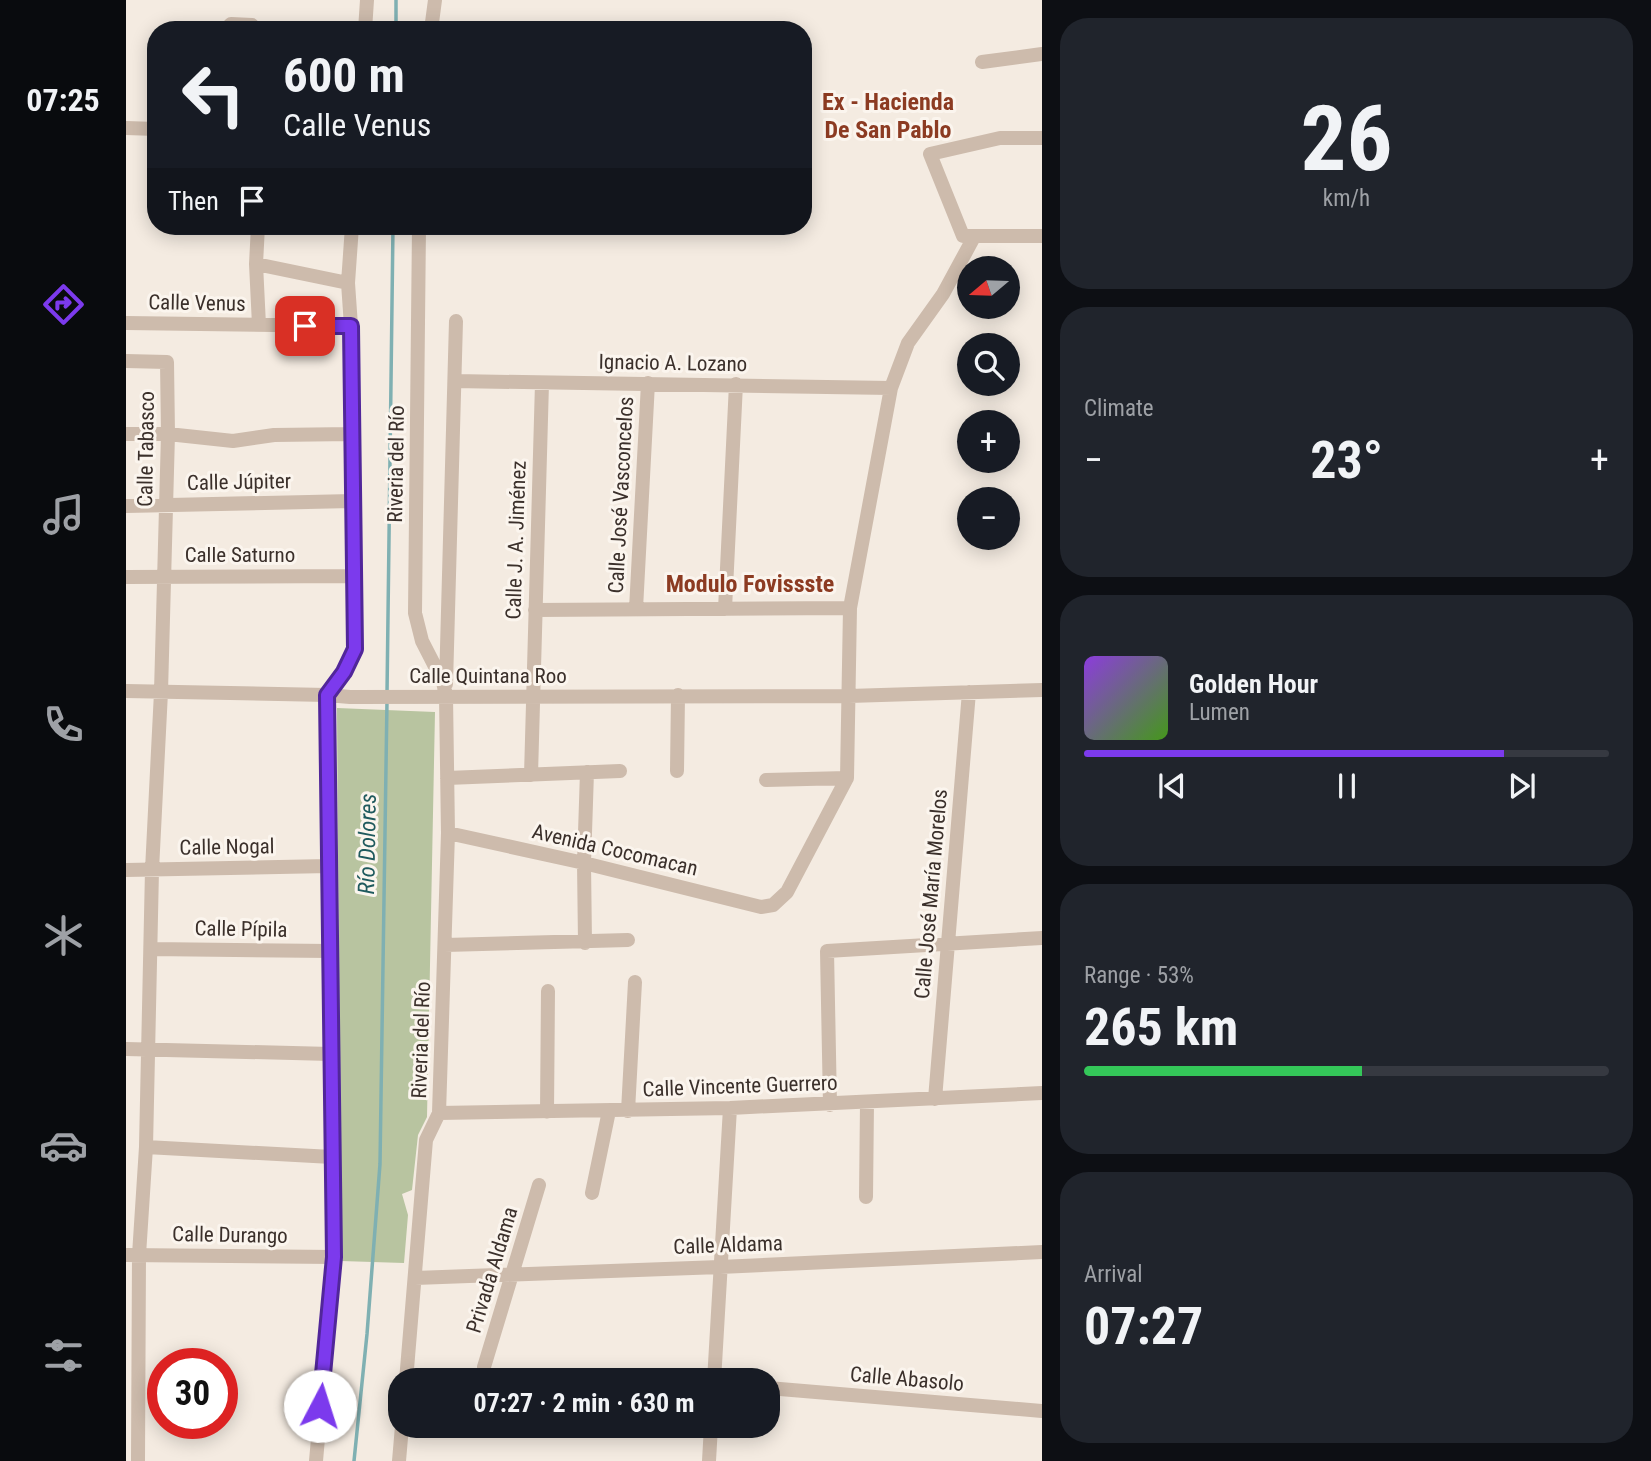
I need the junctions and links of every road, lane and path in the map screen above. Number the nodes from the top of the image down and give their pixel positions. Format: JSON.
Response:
{"nodes":[{"id":1,"x":367,"y":0,"type":"edge"},
{"id":2,"x":435,"y":0,"type":"edge"},
{"id":3,"x":366,"y":21,"type":"edge"},
{"id":4,"x":432,"y":21,"type":"edge"},
{"id":5,"x":1042,"y":54,"type":"edge"},
{"id":6,"x":982,"y":62,"type":"dead end"},
{"id":7,"x":126,"y":128,"type":"edge"},
{"id":8,"x":147,"y":129,"type":"edge"},
{"id":9,"x":1042,"y":138,"type":"edge"},
{"id":10,"x":258,"y":235,"type":"edge"},
{"id":11,"x":351,"y":235,"type":"edge"},
{"id":12,"x":419,"y":235,"type":"edge"},
{"id":13,"x":968,"y":236,"type":"junction"},
{"id":14,"x":1042,"y":236,"type":"edge"},
{"id":15,"x":256,"y":264,"type":"junction"},
{"id":16,"x":348,"y":283,"type":"junction"},
{"id":17,"x":456,"y":321,"type":"dead end"},
{"id":18,"x":126,"y":323,"type":"edge"},
{"id":19,"x":259,"y":325,"type":"junction"},
{"id":20,"x":351,"y":326,"type":"junction"},
{"id":21,"x":126,"y":361,"type":"edge"},
{"id":22,"x":455,"y":381,"type":"junction"},
{"id":23,"x":542,"y":383,"type":"junction"},
{"id":24,"x":648,"y":383,"type":"junction"},
{"id":25,"x":736,"y":384,"type":"junction"},
{"id":26,"x":891,"y":388,"type":"junction"},
{"id":27,"x":126,"y":434,"type":"edge"},
{"id":28,"x":168,"y":434,"type":"junction"},
{"id":29,"x":352,"y":434,"type":"junction"},
{"id":30,"x":352,"y":501,"type":"junction"},
{"id":31,"x":166,"y":505,"type":"junction"},
{"id":32,"x":126,"y":506,"type":"edge"},
{"id":33,"x":164,"y":576,"type":"junction"},
{"id":34,"x":353,"y":576,"type":"junction"},
{"id":35,"x":126,"y":578,"type":"edge"},
{"id":36,"x":850,"y":608,"type":"junction"},
{"id":37,"x":636,"y":609,"type":"junction"},
{"id":38,"x":725,"y":609,"type":"junction"},
{"id":39,"x":535,"y":610,"type":"junction"},
{"id":40,"x":1042,"y":690,"type":"edge"},
{"id":41,"x":126,"y":691,"type":"edge"},
{"id":42,"x":161,"y":692,"type":"junction"},
{"id":43,"x":969,"y":692,"type":"junction"},
{"id":44,"x":327,"y":695,"type":"junction"},
{"id":45,"x":678,"y":695,"type":"junction"},
{"id":46,"x":446,"y":696,"type":"junction"},
{"id":47,"x":849,"y":696,"type":"junction"},
{"id":48,"x":531,"y":698,"type":"junction"},
{"id":49,"x":620,"y":771,"type":"dead end"},
{"id":50,"x":677,"y":771,"type":"dead end"},
{"id":51,"x":587,"y":772,"type":"junction"},
{"id":52,"x":531,"y":775,"type":"junction"},
{"id":53,"x":447,"y":778,"type":"junction"},
{"id":54,"x":848,"y":778,"type":"junction"},
{"id":55,"x":766,"y":780,"type":"dead end"},
{"id":56,"x":447,"y":833,"type":"junction"},
{"id":57,"x":584,"y":863,"type":"junction"},
{"id":58,"x":329,"y":866,"type":"junction"},
{"id":59,"x":126,"y":870,"type":"edge"},
{"id":60,"x":152,"y":870,"type":"junction"},
{"id":61,"x":1042,"y":938,"type":"edge"},
{"id":62,"x":628,"y":940,"type":"dead end"},
{"id":63,"x":585,"y":943,"type":"junction"},
{"id":64,"x":445,"y":944,"type":"junction"},
{"id":65,"x":948,"y":944,"type":"junction"},
{"id":66,"x":151,"y":949,"type":"junction"},
{"id":67,"x":330,"y":951,"type":"junction"},
{"id":68,"x":635,"y":982,"type":"dead end"},
{"id":69,"x":548,"y":991,"type":"dead end"},
{"id":70,"x":126,"y":1049,"type":"edge"},
{"id":71,"x":149,"y":1051,"type":"junction"},
{"id":72,"x":331,"y":1054,"type":"junction"},
{"id":73,"x":1042,"y":1093,"type":"edge"},
{"id":74,"x":934,"y":1099,"type":"junction"},
{"id":75,"x":867,"y":1103,"type":"junction"},
{"id":76,"x":830,"y":1105,"type":"junction"},
{"id":77,"x":730,"y":1108,"type":"junction"},
{"id":78,"x":610,"y":1111,"type":"junction"},
{"id":79,"x":628,"y":1111,"type":"junction"},
{"id":80,"x":439,"y":1112,"type":"junction"},
{"id":81,"x":547,"y":1112,"type":"junction"},
{"id":82,"x":146,"y":1147,"type":"junction"},
{"id":83,"x":332,"y":1157,"type":"junction"},
{"id":84,"x":540,"y":1185,"type":"dead end"},
{"id":85,"x":592,"y":1193,"type":"dead end"},
{"id":86,"x":866,"y":1197,"type":"dead end"},
{"id":87,"x":1042,"y":1252,"type":"edge"},
{"id":88,"x":132,"y":1255,"type":"edge"},
{"id":89,"x":334,"y":1257,"type":"junction"},
{"id":90,"x":720,"y":1267,"type":"junction"},
{"id":91,"x":512,"y":1275,"type":"junction"},
{"id":92,"x":415,"y":1278,"type":"junction"},
{"id":93,"x":484,"y":1367,"type":"dead end"},
{"id":94,"x":407,"y":1368,"type":"edge"},
{"id":95,"x":715,"y":1368,"type":"edge"},
{"id":96,"x":780,"y":1389,"type":"edge"},
{"id":97,"x":1042,"y":1411,"type":"edge"},
{"id":98,"x":401,"y":1438,"type":"edge"},
{"id":99,"x":710,"y":1438,"type":"edge"},
{"id":100,"x":138,"y":1461,"type":"edge"},
{"id":101,"x":316,"y":1461,"type":"edge"},
{"id":102,"x":399,"y":1461,"type":"edge"},
{"id":103,"x":709,"y":1461,"type":"edge"}],
"edges":[{"from":1,"to":3,"type":"street"},
{"from":2,"to":4,"type":"street"},
{"from":5,"to":6,"type":"street"},
{"from":7,"to":8,"type":"street"},
{"from":9,"to":13,"type":"street"},
{"from":10,"to":15,"type":"street"},
{"from":11,"to":16,"type":"street","name":"Riveria del Río"},
{"from":12,"to":46,"type":"street","name":"Riveria del Río"},
{"from":13,"to":14,"type":"street"},
{"from":13,"to":26,"type":"street"},
{"from":15,"to":16,"type":"street"},
{"from":15,"to":19,"type":"street"},
{"from":16,"to":20,"type":"street","name":"Riveria del Río"},
{"from":17,"to":22,"type":"street","name":"Riveria del Río"},
{"from":18,"to":19,"type":"street","name":"Calle Venus"},
{"from":19,"to":20,"type":"street","name":"Calle Venus"},
{"from":20,"to":29,"type":"street","name":"Riveria del Río"},
{"from":21,"to":28,"type":"street","name":"Calle Tabasco"},
{"from":22,"to":23,"type":"street","name":"Ignacio A. Lozano"},
{"from":22,"to":46,"type":"street","name":"Riveria del Río"},
{"from":23,"to":24,"type":"street","name":"Ignacio A. Lozano"},
{"from":23,"to":39,"type":"street","name":"Calle J. A. Jiménez"},
{"from":24,"to":25,"type":"street","name":"Ignacio A. Lozano"},
{"from":24,"to":37,"type":"street","name":"Calle José Vasconcelos"},
{"from":25,"to":26,"type":"street","name":"Ignacio A. Lozano"},
{"from":25,"to":38,"type":"street"},
{"from":26,"to":36,"type":"street"},
{"from":27,"to":28,"type":"street"},
{"from":28,"to":29,"type":"street"},
{"from":28,"to":31,"type":"street","name":"Calle Tabasco"},
{"from":29,"to":30,"type":"street","name":"Riveria del Río"},
{"from":30,"to":31,"type":"street","name":"Calle Júpiter"},
{"from":30,"to":34,"type":"street","name":"Riveria del Río"},
{"from":31,"to":32,"type":"street","name":"Calle Júpiter"},
{"from":31,"to":33,"type":"street","name":"Calle Tabasco"},
{"from":33,"to":34,"type":"street","name":"Calle Saturno"},
{"from":33,"to":35,"type":"street","name":"Calle Saturno"},
{"from":33,"to":42,"type":"street","name":"Calle Tabasco"},
{"from":34,"to":44,"type":"street","name":"Riveria del Río"},
{"from":36,"to":38,"type":"street"},
{"from":36,"to":47,"type":"street"},
{"from":37,"to":38,"type":"street"},
{"from":37,"to":39,"type":"street"},
{"from":39,"to":48,"type":"street","name":"Calle J. A. Jiménez"},
{"from":40,"to":43,"type":"street","name":"Calle Quintana Roo"},
{"from":41,"to":42,"type":"street","name":"Calle Quintana Roo"},
{"from":42,"to":44,"type":"street","name":"Calle Quintana Roo"},
{"from":42,"to":60,"type":"street","name":"Calle Tabasco"},
{"from":43,"to":47,"type":"street","name":"Calle Quintana Roo"},
{"from":43,"to":65,"type":"street","name":"Calle José María Morelos"},
{"from":44,"to":46,"type":"street","name":"Calle Quintana Roo"},
{"from":44,"to":58,"type":"street"},
{"from":45,"to":47,"type":"street","name":"Calle Quintana Roo"},
{"from":45,"to":48,"type":"street","name":"Calle Quintana Roo"},
{"from":45,"to":50,"type":"street"},
{"from":46,"to":48,"type":"street","name":"Calle Quintana Roo"},
{"from":46,"to":53,"type":"street","name":"Riveria del Río"},
{"from":47,"to":54,"type":"street"},
{"from":48,"to":52,"type":"street","name":"Calle J. A. Jiménez"},
{"from":49,"to":51,"type":"street"},
{"from":51,"to":52,"type":"street"},
{"from":51,"to":57,"type":"street"},
{"from":52,"to":53,"type":"street"},
{"from":53,"to":56,"type":"street","name":"Riveria del Río"},
{"from":54,"to":55,"type":"street"},
{"from":54,"to":57,"type":"street","name":"Avenida Cocomacan"},
{"from":56,"to":57,"type":"street","name":"Avenida Cocomacan"},
{"from":56,"to":64,"type":"street","name":"Riveria del Río"},
{"from":57,"to":63,"type":"street"},
{"from":58,"to":60,"type":"street","name":"Calle Nogal"},
{"from":58,"to":67,"type":"street"},
{"from":59,"to":60,"type":"street","name":"Calle Nogal"},
{"from":60,"to":66,"type":"street","name":"Calle Tabasco"},
{"from":61,"to":65,"type":"street"},
{"from":62,"to":63,"type":"street"},
{"from":63,"to":64,"type":"street"},
{"from":64,"to":80,"type":"street","name":"Riveria del Río"},
{"from":65,"to":74,"type":"street","name":"Calle José María Morelos"},
{"from":65,"to":76,"type":"street"},
{"from":66,"to":67,"type":"street","name":"Calle Pípila"},
{"from":66,"to":71,"type":"street","name":"Calle Tabasco"},
{"from":67,"to":72,"type":"street"},
{"from":68,"to":79,"type":"street"},
{"from":69,"to":81,"type":"street"},
{"from":70,"to":71,"type":"street"},
{"from":71,"to":72,"type":"street"},
{"from":71,"to":82,"type":"street","name":"Calle Tabasco"},
{"from":72,"to":83,"type":"street"},
{"from":73,"to":74,"type":"street","name":"Calle Vincente Guerrero"},
{"from":74,"to":75,"type":"street","name":"Calle Vincente Guerrero"},
{"from":75,"to":76,"type":"street","name":"Calle Vincente Guerrero"},
{"from":75,"to":86,"type":"street"},
{"from":76,"to":77,"type":"street","name":"Calle Vincente Guerrero"},
{"from":77,"to":79,"type":"street","name":"Calle Vincente Guerrero"},
{"from":77,"to":90,"type":"street"},
{"from":78,"to":79,"type":"street","name":"Calle Vincente Guerrero"},
{"from":78,"to":81,"type":"street","name":"Calle Vincente Guerrero"},
{"from":78,"to":85,"type":"street"},
{"from":80,"to":81,"type":"street","name":"Calle Vincente Guerrero"},
{"from":80,"to":92,"type":"street","name":"Riveria del Río"},
{"from":82,"to":83,"type":"street"},
{"from":82,"to":88,"type":"street","name":"Calle Tabasco"},
{"from":83,"to":89,"type":"street"},
{"from":84,"to":91,"type":"street","name":"Privada Aldama"},
{"from":87,"to":90,"type":"street","name":"Calle Aldama"},
{"from":88,"to":89,"type":"street","name":"Calle Durango"},
{"from":88,"to":100,"type":"street","name":"Calle Tabasco"},
{"from":89,"to":101,"type":"street"},
{"from":90,"to":91,"type":"street","name":"Calle Aldama"},
{"from":90,"to":95,"type":"street"},
{"from":91,"to":92,"type":"street","name":"Calle Aldama"},
{"from":91,"to":93,"type":"street","name":"Privada Aldama"},
{"from":92,"to":94,"type":"street","name":"Riveria del Río"},
{"from":96,"to":97,"type":"street","name":"Calle Abasolo"},
{"from":98,"to":102,"type":"street"},
{"from":99,"to":103,"type":"street"}]}
